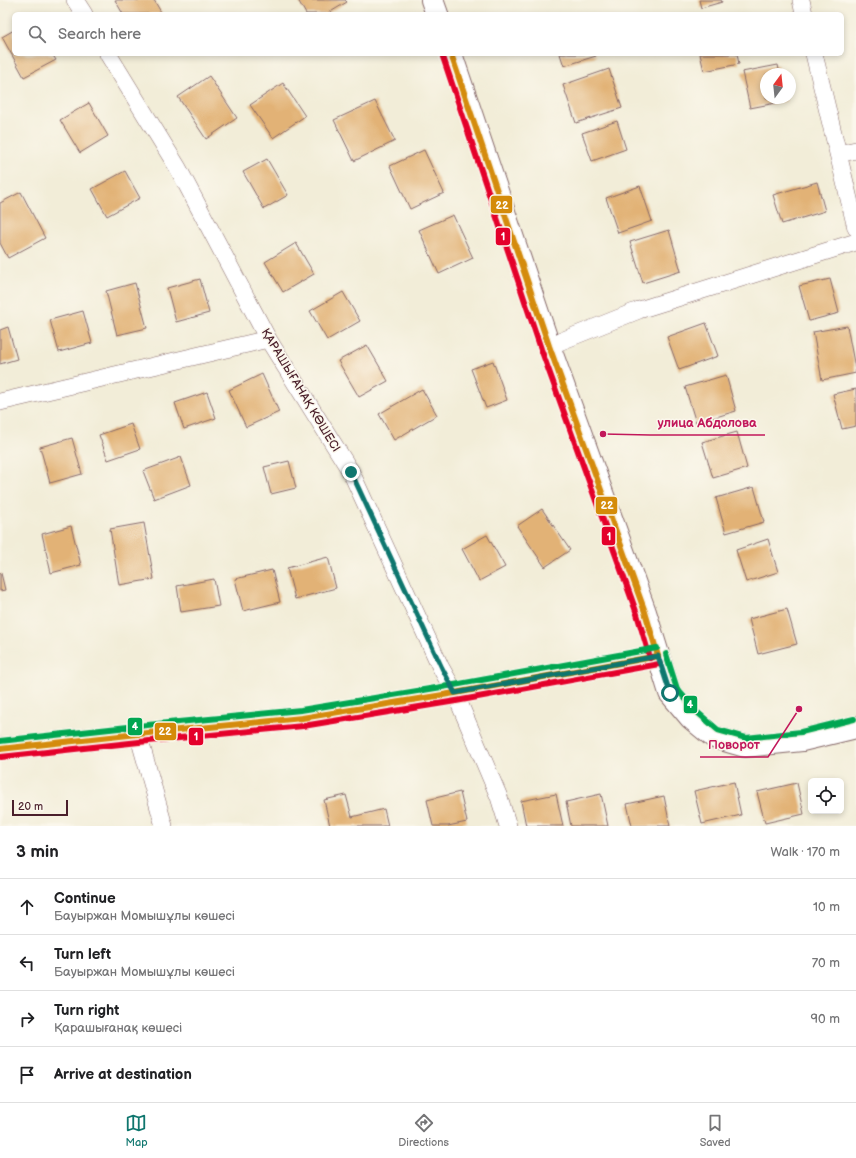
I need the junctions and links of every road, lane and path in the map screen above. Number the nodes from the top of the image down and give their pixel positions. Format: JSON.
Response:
{"nodes":[{"id":1,"x":75,"y":0,"type":"edge"},
{"id":2,"x":432,"y":0,"type":"edge"},
{"id":3,"x":801,"y":0,"type":"edge"},
{"id":4,"x":83,"y":12,"type":"edge"},
{"id":5,"x":436,"y":12,"type":"edge"},
{"id":6,"x":804,"y":12,"type":"edge"},
{"id":7,"x":109,"y":56,"type":"edge"},
{"id":8,"x":452,"y":56,"type":"edge"},
{"id":9,"x":814,"y":56,"type":"edge"},
{"id":10,"x":856,"y":150,"type":"edge"},
{"id":11,"x":838,"y":154,"type":"junction"},
{"id":12,"x":856,"y":228,"type":"edge"},
{"id":13,"x":856,"y":242,"type":"edge"},
{"id":14,"x":268,"y":339,"type":"junction"},
{"id":15,"x":549,"y":346,"type":"junction"},
{"id":16,"x":0,"y":402,"type":"edge"},
{"id":17,"x":658,"y":656,"type":"junction"},
{"id":18,"x":455,"y":693,"type":"junction"},
{"id":19,"x":856,"y":727,"type":"edge"},
{"id":20,"x":138,"y":734,"type":"junction"},
{"id":21,"x":0,"y":749,"type":"edge"},
{"id":22,"x":164,"y":826,"type":"edge"},
{"id":23,"x":508,"y":826,"type":"edge"}],
"edges":[{"from":1,"to":4,"type":"street"},
{"from":2,"to":5,"type":"street"},
{"from":3,"to":6,"type":"street"},
{"from":7,"to":14,"type":"street","name":"ҚАРАШЫҒАНАҚ КӨШЕСІ"},
{"from":8,"to":15,"type":"street"},
{"from":9,"to":11,"type":"street"},
{"from":10,"to":11,"type":"street"},
{"from":11,"to":12,"type":"street"},
{"from":13,"to":15,"type":"street"},
{"from":14,"to":16,"type":"street"},
{"from":14,"to":18,"type":"street","name":"ҚАРАШЫҒАНАҚ КӨШЕСІ"},
{"from":15,"to":17,"type":"street"},
{"from":17,"to":18,"type":"street"},
{"from":17,"to":19,"type":"street"},
{"from":18,"to":20,"type":"street"},
{"from":18,"to":23,"type":"street","name":"ҚАРАШЫҒАНАҚ КӨШЕСІ"},
{"from":20,"to":21,"type":"street"},
{"from":20,"to":22,"type":"street"}]}
